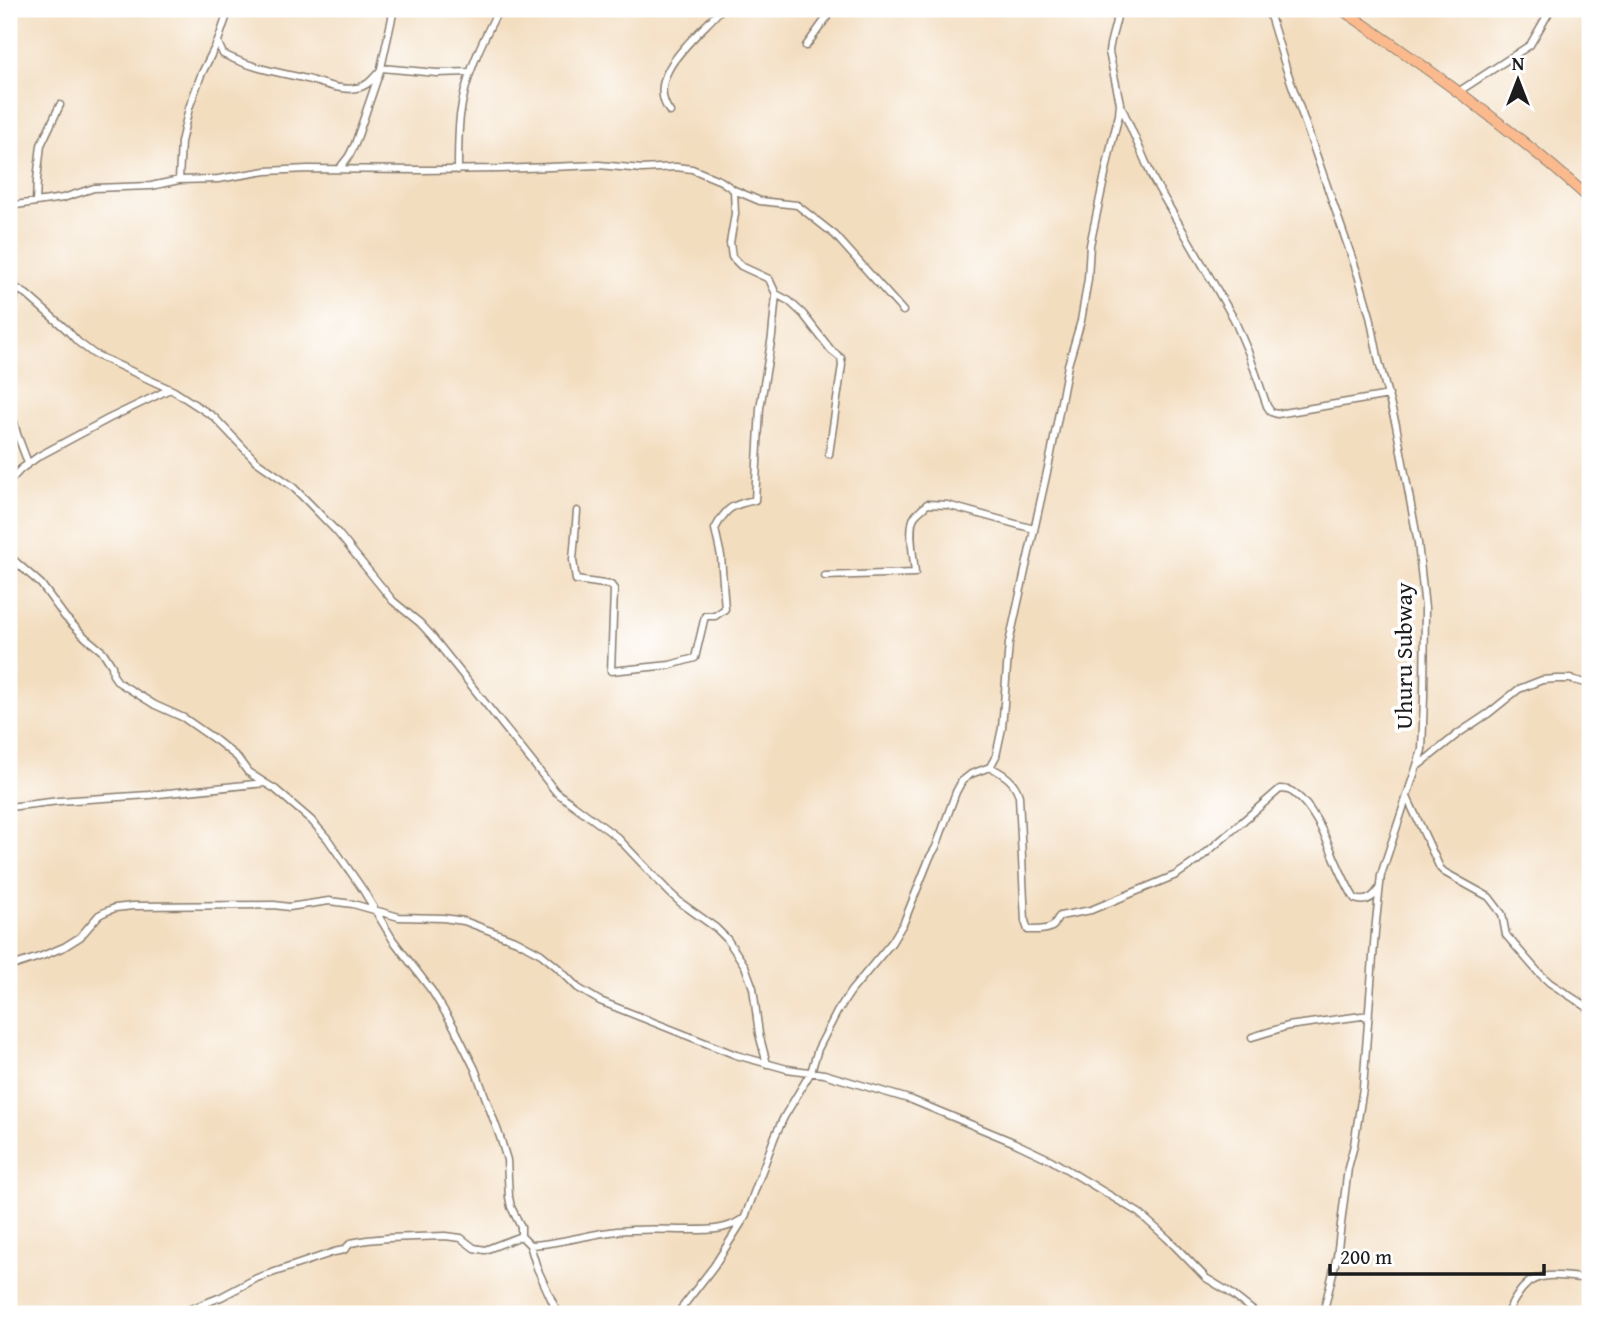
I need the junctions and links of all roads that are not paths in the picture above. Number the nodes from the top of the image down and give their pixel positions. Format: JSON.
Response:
{"nodes":[{"id":1,"x":229,"y":9,"type":"edge"},
{"id":2,"x":394,"y":9,"type":"edge"},
{"id":3,"x":499,"y":9,"type":"edge"},
{"id":4,"x":721,"y":9,"type":"edge"},
{"id":5,"x":833,"y":9,"type":"edge"},
{"id":6,"x":1118,"y":9,"type":"edge"},
{"id":7,"x":1268,"y":9,"type":"edge"},
{"id":8,"x":1341,"y":9,"type":"edge"},
{"id":9,"x":1551,"y":9,"type":"edge"},
{"id":10,"x":218,"y":41,"type":"junction"},
{"id":11,"x":806,"y":46,"type":"dead end"},
{"id":12,"x":379,"y":71,"type":"junction"},
{"id":13,"x":470,"y":72,"type":"junction"},
{"id":14,"x":1458,"y":92,"type":"junction"},
{"id":15,"x":1120,"y":103,"type":"junction"},
{"id":16,"x":60,"y":105,"type":"dead end"},
{"id":17,"x":670,"y":112,"type":"dead end"},
{"id":18,"x":339,"y":169,"type":"junction"},
{"id":19,"x":458,"y":170,"type":"junction"},
{"id":20,"x":179,"y":180,"type":"junction"},
{"id":21,"x":734,"y":190,"type":"junction"},
{"id":22,"x":1590,"y":197,"type":"edge"},
{"id":23,"x":36,"y":202,"type":"junction"},
{"id":24,"x":9,"y":206,"type":"edge"},
{"id":25,"x":9,"y":276,"type":"edge"},
{"id":26,"x":16,"y":288,"type":"junction"},
{"id":27,"x":776,"y":294,"type":"junction"},
{"id":28,"x":904,"y":311,"type":"dead end"},
{"id":29,"x":9,"y":312,"type":"edge"},
{"id":30,"x":170,"y":389,"type":"junction"},
{"id":31,"x":1389,"y":395,"type":"junction"},
{"id":32,"x":9,"y":404,"type":"edge"},
{"id":33,"x":829,"y":454,"type":"dead end"},
{"id":34,"x":28,"y":463,"type":"junction"},
{"id":35,"x":9,"y":482,"type":"edge"},
{"id":36,"x":577,"y":511,"type":"dead end"},
{"id":37,"x":1034,"y":530,"type":"junction"},
{"id":38,"x":9,"y":556,"type":"edge"},
{"id":39,"x":825,"y":576,"type":"dead end"},
{"id":40,"x":1590,"y":684,"type":"edge"},
{"id":41,"x":1418,"y":766,"type":"junction"},
{"id":42,"x":990,"y":767,"type":"junction"},
{"id":43,"x":265,"y":783,"type":"junction"},
{"id":44,"x":1406,"y":797,"type":"junction"},
{"id":45,"x":9,"y":807,"type":"edge"},
{"id":46,"x":1380,"y":888,"type":"junction"},
{"id":47,"x":376,"y":911,"type":"junction"},
{"id":48,"x":9,"y":967,"type":"edge"},
{"id":49,"x":1590,"y":1009,"type":"edge"},
{"id":50,"x":1370,"y":1016,"type":"junction"},
{"id":51,"x":1252,"y":1037,"type":"dead end"},
{"id":52,"x":767,"y":1064,"type":"junction"},
{"id":53,"x":811,"y":1072,"type":"junction"},
{"id":54,"x":745,"y":1217,"type":"junction"},
{"id":55,"x":521,"y":1236,"type":"junction"},
{"id":56,"x":530,"y":1245,"type":"junction"},
{"id":57,"x":1590,"y":1279,"type":"edge"},
{"id":58,"x":178,"y":1314,"type":"edge"},
{"id":59,"x":558,"y":1314,"type":"edge"},
{"id":60,"x":677,"y":1314,"type":"edge"},
{"id":61,"x":1257,"y":1314,"type":"edge"},
{"id":62,"x":1323,"y":1314,"type":"edge"},
{"id":63,"x":1506,"y":1314,"type":"edge"}],
"edges":[{"from":1,"to":10,"type":"street"},
{"from":2,"to":12,"type":"street"},
{"from":3,"to":13,"type":"street"},
{"from":4,"to":17,"type":"street"},
{"from":5,"to":11,"type":"street"},
{"from":6,"to":15,"type":"street"},
{"from":7,"to":31,"type":"street","name":"Uhuru Subway"},
{"from":8,"to":14,"type":"main road"},
{"from":9,"to":14,"type":"street"},
{"from":10,"to":12,"type":"street"},
{"from":10,"to":20,"type":"street"},
{"from":12,"to":13,"type":"street"},
{"from":12,"to":18,"type":"street"},
{"from":13,"to":19,"type":"street"},
{"from":14,"to":22,"type":"main road"},
{"from":15,"to":31,"type":"street"},
{"from":15,"to":37,"type":"street"},
{"from":16,"to":23,"type":"street"},
{"from":18,"to":19,"type":"street"},
{"from":18,"to":20,"type":"street"},
{"from":19,"to":21,"type":"street"},
{"from":20,"to":23,"type":"street"},
{"from":21,"to":27,"type":"street"},
{"from":21,"to":28,"type":"street"},
{"from":23,"to":24,"type":"street"},
{"from":25,"to":26,"type":"street"},
{"from":26,"to":29,"type":"street"},
{"from":26,"to":30,"type":"street"},
{"from":27,"to":33,"type":"street"},
{"from":27,"to":36,"type":"street"},
{"from":30,"to":34,"type":"street"},
{"from":30,"to":52,"type":"street"},
{"from":31,"to":41,"type":"street","name":"Uhuru Subway"},
{"from":32,"to":34,"type":"street"},
{"from":34,"to":35,"type":"street"},
{"from":37,"to":39,"type":"street"},
{"from":37,"to":42,"type":"street"},
{"from":38,"to":43,"type":"street"},
{"from":40,"to":41,"type":"street"},
{"from":41,"to":44,"type":"street","name":"Uhuru Subway"},
{"from":42,"to":46,"type":"street"},
{"from":42,"to":53,"type":"street"},
{"from":43,"to":45,"type":"street"},
{"from":43,"to":47,"type":"street"},
{"from":44,"to":46,"type":"street","name":"Uhuru Subway"},
{"from":44,"to":49,"type":"street"},
{"from":46,"to":50,"type":"street","name":"Uhuru Subway"},
{"from":47,"to":48,"type":"street"},
{"from":47,"to":52,"type":"street"},
{"from":47,"to":55,"type":"street"},
{"from":50,"to":51,"type":"street"},
{"from":50,"to":62,"type":"street","name":"Uhuru Subway"},
{"from":52,"to":53,"type":"street"},
{"from":53,"to":54,"type":"street"},
{"from":53,"to":61,"type":"street"},
{"from":54,"to":56,"type":"street"},
{"from":54,"to":60,"type":"street"},
{"from":55,"to":56,"type":"street"},
{"from":55,"to":58,"type":"street"},
{"from":56,"to":59,"type":"street"},
{"from":57,"to":63,"type":"street"}]}
